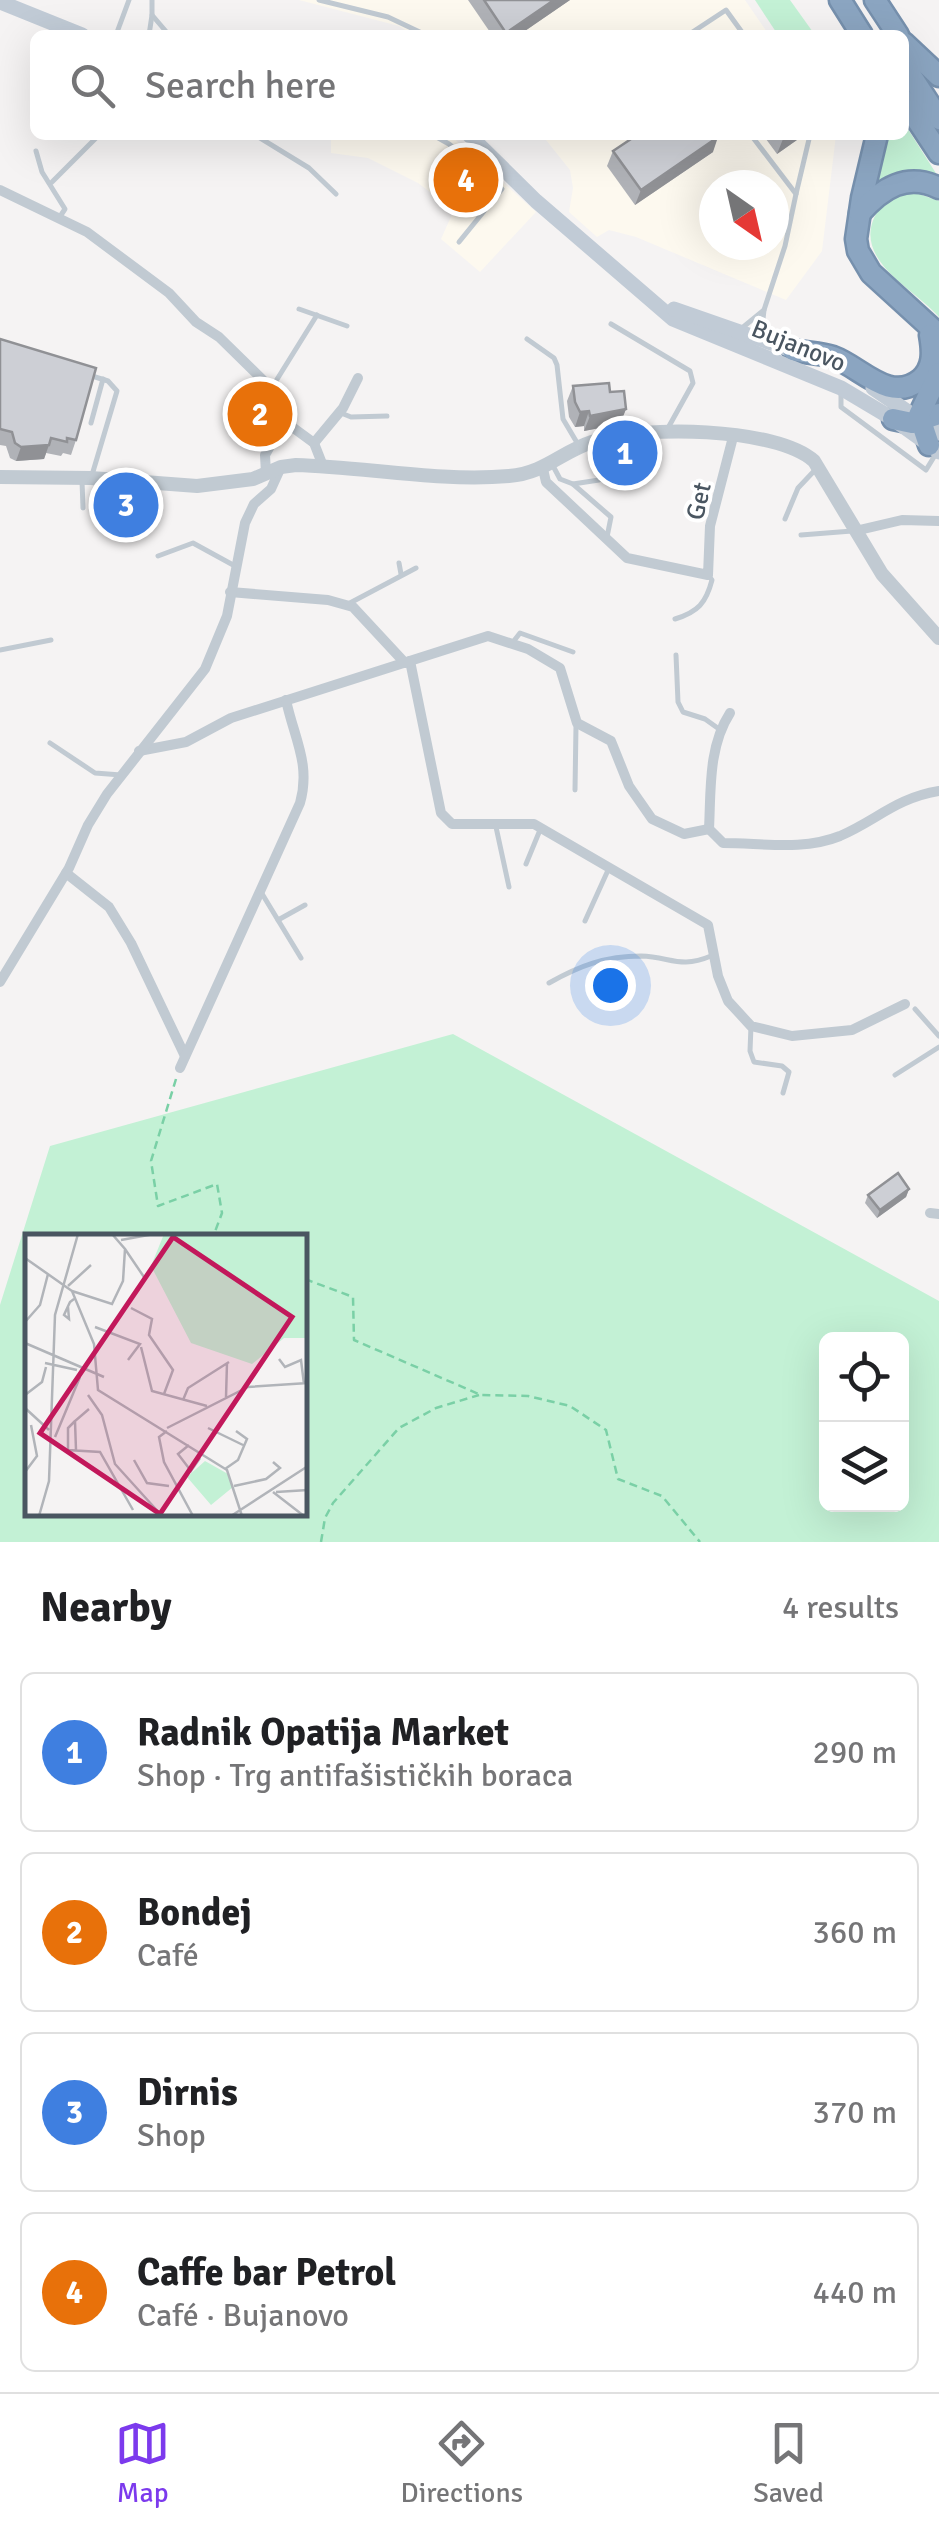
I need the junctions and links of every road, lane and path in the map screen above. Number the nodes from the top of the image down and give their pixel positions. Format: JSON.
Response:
{"nodes":[{"id":1,"x":129,"y":0,"type":"edge"},
{"id":2,"x":152,"y":0,"type":"edge"},
{"id":3,"x":319,"y":0,"type":"edge"},
{"id":4,"x":828,"y":0,"type":"edge"},
{"id":5,"x":840,"y":0,"type":"edge"},
{"id":6,"x":862,"y":0,"type":"edge"},
{"id":7,"x":875,"y":0,"type":"edge"},
{"id":8,"x":0,"y":2,"type":"edge"},
{"id":9,"x":152,"y":14,"type":"junction"},
{"id":10,"x":70,"y":30,"type":"edge"},
{"id":11,"x":118,"y":30,"type":"edge"},
{"id":12,"x":150,"y":30,"type":"edge"},
{"id":13,"x":165,"y":30,"type":"edge"},
{"id":14,"x":415,"y":30,"type":"edge"},
{"id":15,"x":696,"y":30,"type":"edge"},
{"id":16,"x":740,"y":30,"type":"edge"},
{"id":17,"x":847,"y":30,"type":"edge"},
{"id":18,"x":859,"y":30,"type":"edge"},
{"id":19,"x":882,"y":30,"type":"edge"},
{"id":20,"x":895,"y":30,"type":"edge"},
{"id":21,"x":909,"y":48,"type":"edge"},
{"id":22,"x":909,"y":73,"type":"edge"},
{"id":23,"x":939,"y":76,"type":"edge"},
{"id":24,"x":909,"y":108,"type":"edge"},
{"id":25,"x":939,"y":119,"type":"edge"},
{"id":26,"x":94,"y":140,"type":"edge"},
{"id":27,"x":263,"y":140,"type":"edge"},
{"id":28,"x":440,"y":140,"type":"edge"},
{"id":29,"x":474,"y":140,"type":"edge"},
{"id":30,"x":755,"y":140,"type":"edge"},
{"id":31,"x":809,"y":140,"type":"edge"},
{"id":32,"x":876,"y":140,"type":"edge"},
{"id":33,"x":36,"y":151,"type":"dead end"},
{"id":34,"x":939,"y":154,"type":"edge"},
{"id":35,"x":51,"y":183,"type":"junction"},
{"id":36,"x":939,"y":188,"type":"edge"},
{"id":37,"x":0,"y":190,"type":"edge"},
{"id":38,"x":336,"y":194,"type":"dead end"},
{"id":39,"x":796,"y":194,"type":"junction"},
{"id":40,"x":860,"y":213,"type":"junction"},
{"id":41,"x":59,"y":218,"type":"junction"},
{"id":42,"x":459,"y":242,"type":"dead end"},
{"id":43,"x":639,"y":290,"type":"junction"},
{"id":44,"x":299,"y":309,"type":"dead end"},
{"id":45,"x":764,"y":310,"type":"junction"},
{"id":46,"x":316,"y":315,"type":"junction"},
{"id":47,"x":611,"y":324,"type":"dead end"},
{"id":48,"x":348,"y":326,"type":"dead end"},
{"id":49,"x":723,"y":328,"type":"junction"},
{"id":50,"x":528,"y":339,"type":"dead end"},
{"id":51,"x":936,"y":341,"type":"edge"},
{"id":52,"x":788,"y":348,"type":"junction"},
{"id":53,"x":939,"y":373,"type":"edge"},
{"id":54,"x":86,"y":374,"type":"edge"},
{"id":55,"x":358,"y":378,"type":"dead end"},
{"id":56,"x":103,"y":379,"type":"junction"},
{"id":57,"x":840,"y":388,"type":"junction"},
{"id":58,"x":271,"y":389,"type":"junction"},
{"id":59,"x":339,"y":412,"type":"junction"},
{"id":60,"x":387,"y":416,"type":"dead end"},
{"id":61,"x":930,"y":417,"type":"edge"},
{"id":62,"x":893,"y":419,"type":"junction"},
{"id":63,"x":284,"y":421,"type":"junction"},
{"id":64,"x":91,"y":423,"type":"dead end"},
{"id":65,"x":667,"y":431,"type":"junction"},
{"id":66,"x":733,"y":437,"type":"junction"},
{"id":67,"x":314,"y":443,"type":"junction"},
{"id":68,"x":936,"y":445,"type":"edge"},
{"id":69,"x":580,"y":447,"type":"junction"},
{"id":70,"x":323,"y":466,"type":"junction"},
{"id":71,"x":547,"y":467,"type":"junction"},
{"id":72,"x":818,"y":467,"type":"junction"},
{"id":73,"x":273,"y":470,"type":"junction"},
{"id":74,"x":0,"y":476,"type":"edge"},
{"id":75,"x":86,"y":478,"type":"junction"},
{"id":76,"x":599,"y":480,"type":"dead end"},
{"id":77,"x":573,"y":484,"type":"junction"},
{"id":78,"x":83,"y":508,"type":"dead end"},
{"id":79,"x":785,"y":518,"type":"dead end"},
{"id":80,"x":939,"y":521,"type":"edge"},
{"id":81,"x":855,"y":530,"type":"junction"},
{"id":82,"x":801,"y":535,"type":"dead end"},
{"id":83,"x":607,"y":537,"type":"junction"},
{"id":84,"x":158,"y":556,"type":"dead end"},
{"id":85,"x":399,"y":564,"type":"dead end"},
{"id":86,"x":234,"y":566,"type":"junction"},
{"id":87,"x":416,"y":568,"type":"dead end"},
{"id":88,"x":401,"y":574,"type":"junction"},
{"id":89,"x":708,"y":575,"type":"junction"},
{"id":90,"x":230,"y":592,"type":"junction"},
{"id":91,"x":346,"y":605,"type":"junction"},
{"id":92,"x":676,"y":618,"type":"dead end"},
{"id":93,"x":939,"y":638,"type":"edge"},
{"id":94,"x":51,"y":640,"type":"dead end"},
{"id":95,"x":512,"y":644,"type":"junction"},
{"id":96,"x":0,"y":650,"type":"edge"},
{"id":97,"x":572,"y":652,"type":"dead end"},
{"id":98,"x":676,"y":655,"type":"dead end"},
{"id":99,"x":407,"y":662,"type":"junction"},
{"id":100,"x":286,"y":700,"type":"junction"},
{"id":101,"x":730,"y":714,"type":"dead end"},
{"id":102,"x":577,"y":723,"type":"junction"},
{"id":103,"x":719,"y":730,"type":"junction"},
{"id":104,"x":50,"y":743,"type":"dead end"},
{"id":105,"x":139,"y":751,"type":"junction"},
{"id":106,"x":121,"y":774,"type":"junction"},
{"id":107,"x":575,"y":790,"type":"dead end"},
{"id":108,"x":939,"y":791,"type":"edge"},
{"id":109,"x":495,"y":823,"type":"junction"},
{"id":110,"x":540,"y":828,"type":"junction"},
{"id":111,"x":709,"y":830,"type":"junction"},
{"id":112,"x":526,"y":864,"type":"dead end"},
{"id":113,"x":609,"y":868,"type":"junction"},
{"id":114,"x":66,"y":872,"type":"junction"},
{"id":115,"x":509,"y":887,"type":"dead end"},
{"id":116,"x":260,"y":891,"type":"junction"},
{"id":117,"x":304,"y":905,"type":"dead end"},
{"id":118,"x":278,"y":920,"type":"junction"},
{"id":119,"x":585,"y":921,"type":"dead end"},
{"id":120,"x":714,"y":955,"type":"junction"},
{"id":121,"x":301,"y":958,"type":"dead end"},
{"id":122,"x":0,"y":982,"type":"edge"},
{"id":123,"x":549,"y":983,"type":"dead end"},
{"id":124,"x":910,"y":1006,"type":"joint"},
{"id":125,"x":751,"y":1026,"type":"junction"},
{"id":126,"x":939,"y":1036,"type":"edge"},
{"id":127,"x":939,"y":1047,"type":"edge"},
{"id":128,"x":185,"y":1056,"type":"junction"},
{"id":129,"x":180,"y":1068,"type":"joint"},
{"id":130,"x":895,"y":1075,"type":"dead end"},
{"id":131,"x":784,"y":1093,"type":"dead end"},
{"id":132,"x":213,"y":1234,"type":"edge"},
{"id":133,"x":308,"y":1280,"type":"edge"},
{"id":134,"x":481,"y":1395,"type":"junction"},
{"id":135,"x":320,"y":1542,"type":"edge"},
{"id":136,"x":700,"y":1542,"type":"edge"}],
"edges":[{"from":1,"to":11,"type":"lane"},
{"from":2,"to":9,"type":"lane"},
{"from":3,"to":14,"type":"lane"},
{"from":4,"to":17,"type":"highway"},
{"from":5,"to":18,"type":"highway"},
{"from":6,"to":19,"type":"highway"},
{"from":7,"to":20,"type":"highway"},
{"from":8,"to":10,"type":"main road"},
{"from":9,"to":12,"type":"lane"},
{"from":9,"to":13,"type":"lane"},
{"from":15,"to":16,"type":"lane"},
{"from":21,"to":23,"type":"highway"},
{"from":22,"to":25,"type":"highway"},
{"from":24,"to":34,"type":"highway"},
{"from":26,"to":35,"type":"lane"},
{"from":27,"to":38,"type":"lane"},
{"from":28,"to":42,"type":"lane"},
{"from":29,"to":43,"type":"main road","name":"Bujanovo"},
{"from":30,"to":39,"type":"lane"},
{"from":31,"to":39,"type":"lane"},
{"from":32,"to":40,"type":"highway"},
{"from":33,"to":35,"type":"lane"},
{"from":35,"to":41,"type":"lane"},
{"from":36,"to":40,"type":"highway"},
{"from":37,"to":41,"type":"street"},
{"from":39,"to":45,"type":"lane"},
{"from":40,"to":51,"type":"highway"},
{"from":41,"to":58,"type":"street"},
{"from":43,"to":49,"type":"main road","name":"Bujanovo"},
{"from":43,"to":57,"type":"main road","name":"Bujanovo"},
{"from":44,"to":46,"type":"lane"},
{"from":45,"to":49,"type":"lane"},
{"from":45,"to":52,"type":"lane"},
{"from":46,"to":48,"type":"lane"},
{"from":46,"to":58,"type":"lane"},
{"from":47,"to":65,"type":"lane"},
{"from":49,"to":52,"type":"main road","name":"Bujanovo"},
{"from":50,"to":69,"type":"lane"},
{"from":51,"to":52,"type":"highway"},
{"from":52,"to":61,"type":"main road","name":"Bujanovo"},
{"from":53,"to":61,"type":"highway"},
{"from":54,"to":56,"type":"lane"},
{"from":55,"to":59,"type":"street"},
{"from":56,"to":64,"type":"lane"},
{"from":56,"to":75,"type":"lane"},
{"from":57,"to":62,"type":"main road","name":"Bujanovo"},
{"from":57,"to":68,"type":"lane"},
{"from":58,"to":63,"type":"street"},
{"from":59,"to":60,"type":"lane"},
{"from":59,"to":67,"type":"street"},
{"from":61,"to":62,"type":"highway"},
{"from":61,"to":68,"type":"highway"},
{"from":62,"to":68,"type":"main road","name":"Bujanovo"},
{"from":63,"to":67,"type":"street"},
{"from":63,"to":73,"type":"street"},
{"from":65,"to":66,"type":"street"},
{"from":65,"to":69,"type":"street"},
{"from":66,"to":72,"type":"street"},
{"from":66,"to":89,"type":"street","name":"Get"},
{"from":67,"to":70,"type":"street"},
{"from":69,"to":71,"type":"street"},
{"from":70,"to":71,"type":"street"},
{"from":70,"to":73,"type":"street"},
{"from":71,"to":77,"type":"lane"},
{"from":71,"to":83,"type":"street"},
{"from":72,"to":79,"type":"lane"},
{"from":72,"to":81,"type":"street"},
{"from":73,"to":75,"type":"street"},
{"from":73,"to":86,"type":"street"},
{"from":74,"to":75,"type":"street"},
{"from":75,"to":78,"type":"lane"},
{"from":76,"to":77,"type":"lane"},
{"from":77,"to":83,"type":"lane"},
{"from":80,"to":81,"type":"street"},
{"from":81,"to":82,"type":"lane"},
{"from":81,"to":93,"type":"street"},
{"from":83,"to":89,"type":"street"},
{"from":84,"to":86,"type":"lane"},
{"from":85,"to":88,"type":"lane"},
{"from":86,"to":90,"type":"street"},
{"from":87,"to":88,"type":"lane"},
{"from":88,"to":91,"type":"lane"},
{"from":89,"to":92,"type":"lane"},
{"from":90,"to":91,"type":"street"},
{"from":90,"to":105,"type":"street"},
{"from":91,"to":99,"type":"street"},
{"from":94,"to":96,"type":"lane"},
{"from":95,"to":97,"type":"lane"},
{"from":95,"to":99,"type":"street"},
{"from":95,"to":102,"type":"street"},
{"from":98,"to":103,"type":"lane"},
{"from":99,"to":100,"type":"street"},
{"from":99,"to":109,"type":"street"},
{"from":100,"to":105,"type":"street"},
{"from":100,"to":116,"type":"street"},
{"from":101,"to":103,"type":"street"},
{"from":102,"to":107,"type":"lane"},
{"from":102,"to":111,"type":"street"},
{"from":103,"to":111,"type":"street"},
{"from":104,"to":106,"type":"lane"},
{"from":105,"to":106,"type":"street"},
{"from":106,"to":114,"type":"street"},
{"from":108,"to":111,"type":"street"},
{"from":109,"to":110,"type":"street"},
{"from":109,"to":115,"type":"lane"},
{"from":110,"to":112,"type":"lane"},
{"from":110,"to":113,"type":"street"},
{"from":113,"to":119,"type":"lane"},
{"from":113,"to":120,"type":"street"},
{"from":114,"to":122,"type":"street"},
{"from":114,"to":128,"type":"street"},
{"from":116,"to":118,"type":"lane"},
{"from":116,"to":128,"type":"street"},
{"from":117,"to":118,"type":"lane"},
{"from":118,"to":121,"type":"lane"},
{"from":120,"to":123,"type":"lane"},
{"from":120,"to":125,"type":"street"},
{"from":124,"to":125,"type":"street"},
{"from":124,"to":126,"type":"lane"},
{"from":125,"to":131,"type":"lane"},
{"from":127,"to":130,"type":"lane"},
{"from":128,"to":129,"type":"street"},
{"from":129,"to":132,"type":"path"},
{"from":133,"to":134,"type":"path"},
{"from":134,"to":135,"type":"path"},
{"from":134,"to":136,"type":"path"}]}
